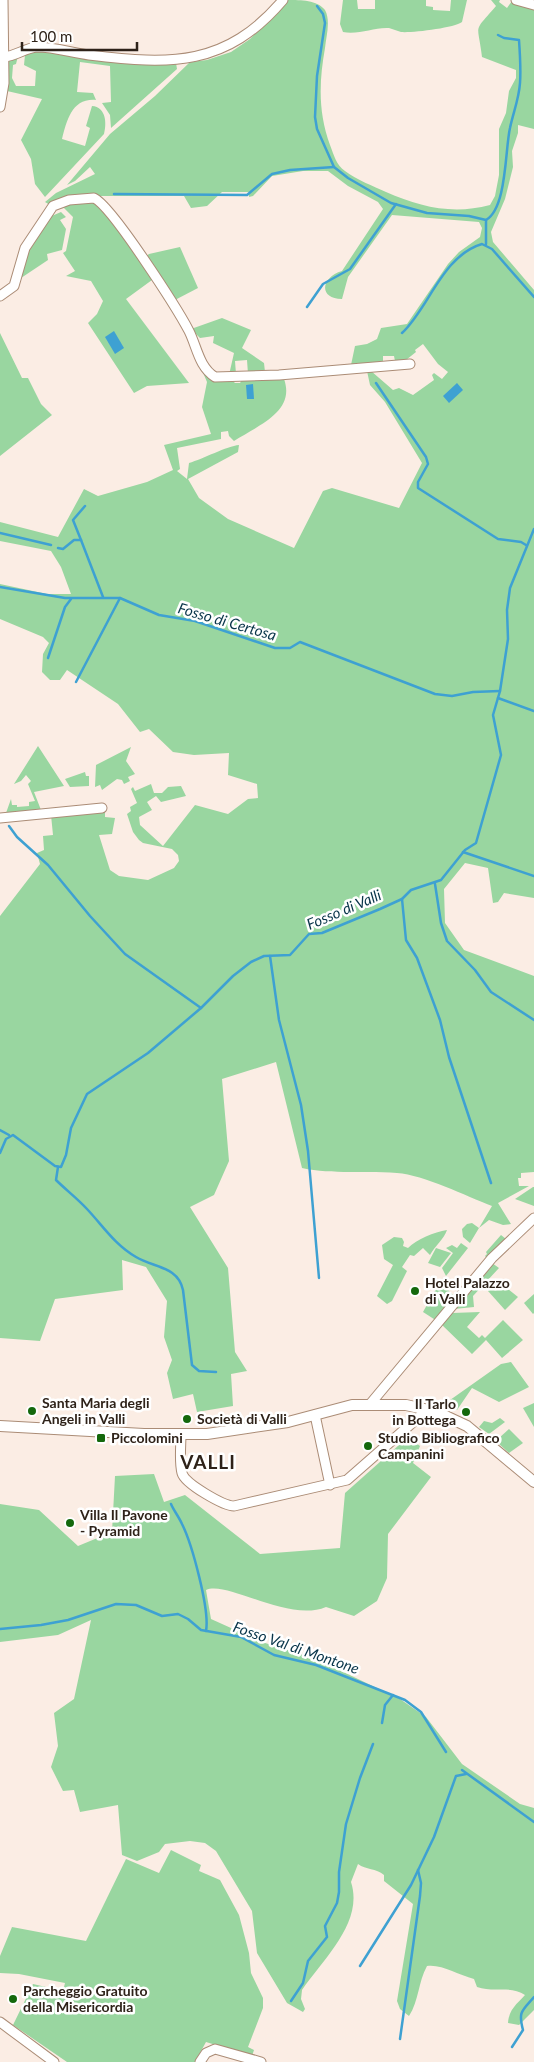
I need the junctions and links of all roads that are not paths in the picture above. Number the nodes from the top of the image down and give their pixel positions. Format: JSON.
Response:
{"nodes":[{"id":1,"x":3,"y":0,"type":"edge"},
{"id":2,"x":283,"y":0,"type":"edge"},
{"id":3,"x":516,"y":0,"type":"edge"},
{"id":4,"x":534,"y":5,"type":"edge"},
{"id":5,"x":4,"y":57,"type":"junction"},
{"id":6,"x":0,"y":107,"type":"edge"},
{"id":7,"x":0,"y":296,"type":"edge"},
{"id":8,"x":410,"y":364,"type":"dead end"},
{"id":9,"x":102,"y":808,"type":"dead end"},
{"id":10,"x":0,"y":818,"type":"edge"},
{"id":11,"x":534,"y":1218,"type":"edge"},
{"id":12,"x":371,"y":1403,"type":"junction"},
{"id":13,"x":428,"y":1409,"type":"junction"},
{"id":14,"x":315,"y":1415,"type":"junction"},
{"id":15,"x":0,"y":1426,"type":"edge"},
{"id":16,"x":181,"y":1434,"type":"junction"},
{"id":17,"x":534,"y":1482,"type":"edge"},
{"id":18,"x":330,"y":1485,"type":"junction"},
{"id":19,"x":0,"y":2022,"type":"edge"},
{"id":20,"x":54,"y":2062,"type":"edge"},
{"id":21,"x":200,"y":2062,"type":"edge"},
{"id":22,"x":261,"y":2062,"type":"edge"}],
"edges":[{"from":1,"to":5,"type":"street"},
{"from":2,"to":5,"type":"street"},
{"from":3,"to":4,"type":"street"},
{"from":5,"to":6,"type":"street"},
{"from":7,"to":8,"type":"street"},
{"from":9,"to":10,"type":"street"},
{"from":11,"to":12,"type":"street"},
{"from":12,"to":13,"type":"main road"},
{"from":12,"to":14,"type":"main road"},
{"from":13,"to":17,"type":"main road"},
{"from":13,"to":18,"type":"street"},
{"from":14,"to":16,"type":"main road"},
{"from":14,"to":18,"type":"street"},
{"from":15,"to":16,"type":"main road"},
{"from":16,"to":18,"type":"street"},
{"from":19,"to":20,"type":"street"},
{"from":21,"to":22,"type":"street"}]}
